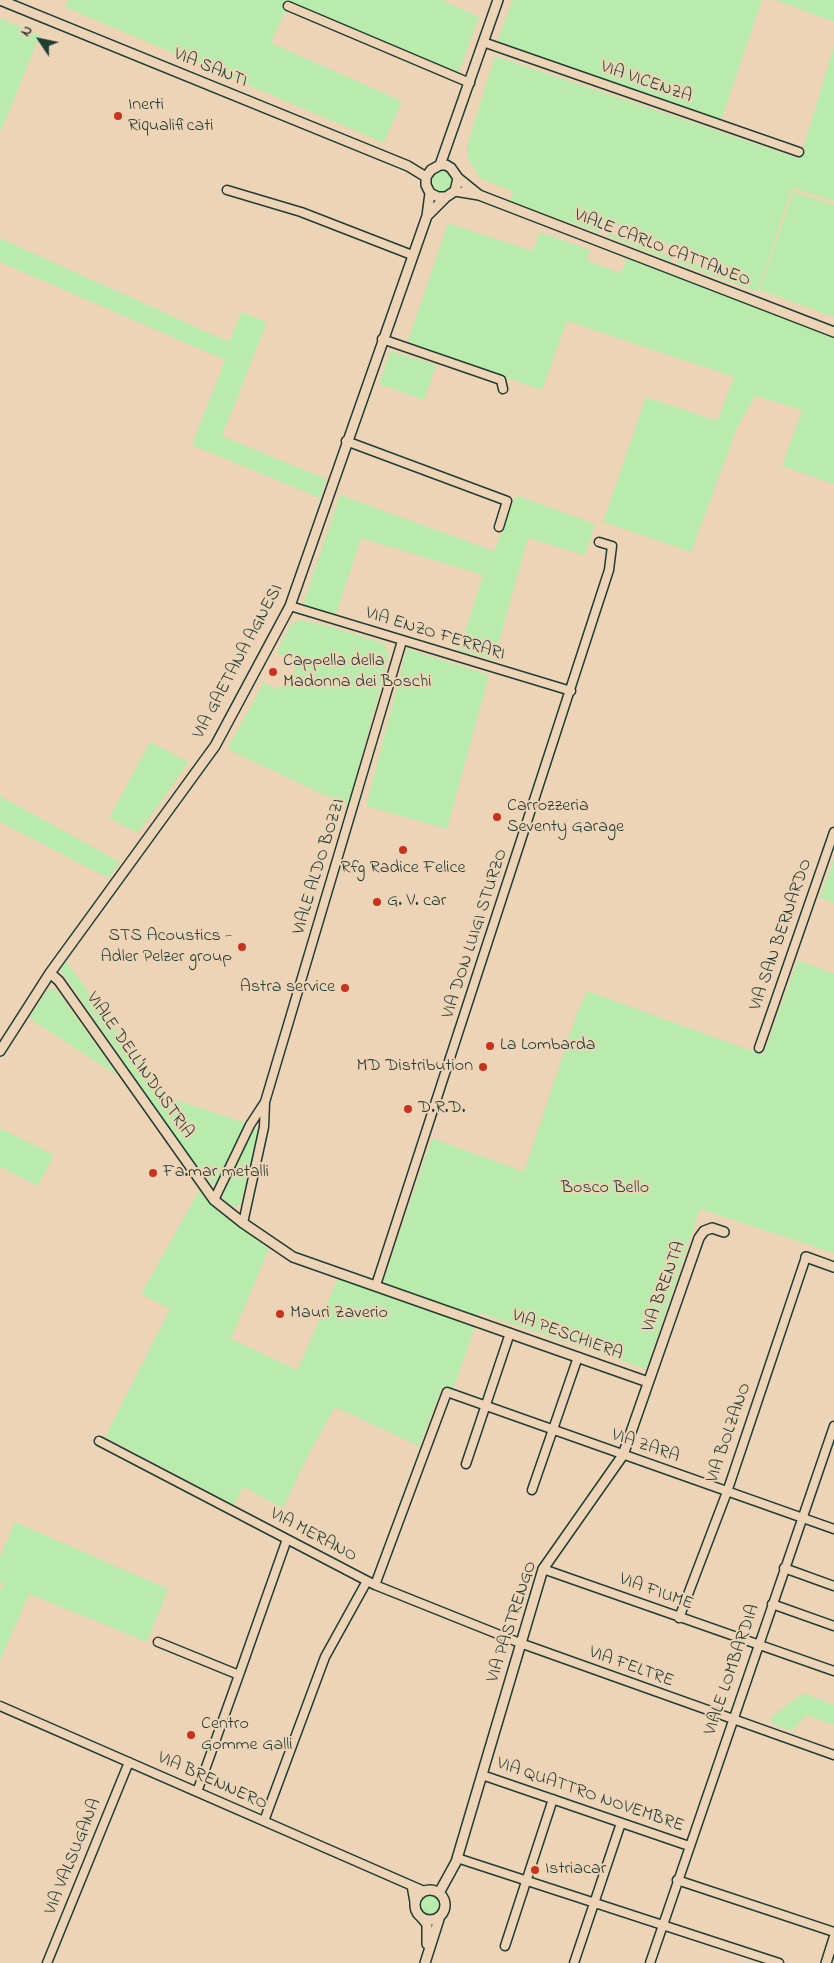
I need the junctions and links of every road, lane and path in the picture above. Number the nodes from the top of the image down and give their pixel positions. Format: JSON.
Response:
{"nodes":[{"id":1,"x":0,"y":0,"type":"edge"},
{"id":2,"x":498,"y":0,"type":"edge"},
{"id":3,"x":288,"y":6,"type":"dead end"},
{"id":4,"x":483,"y":42,"type":"junction"},
{"id":5,"x":470,"y":83,"type":"junction"},
{"id":6,"x":447,"y":149,"type":"junction"},
{"id":7,"x":798,"y":152,"type":"dead end"},
{"id":8,"x":440,"y":165,"type":"junction"},
{"id":9,"x":451,"y":168,"type":"junction"},
{"id":10,"x":428,"y":173,"type":"junction"},
{"id":11,"x":458,"y":178,"type":"junction"},
{"id":12,"x":227,"y":190,"type":"dead end"},
{"id":13,"x":455,"y":191,"type":"junction"},
{"id":14,"x":430,"y":193,"type":"junction"},
{"id":15,"x":479,"y":195,"type":"junction"},
{"id":16,"x":446,"y":198,"type":"junction"},
{"id":17,"x":427,"y":216,"type":"junction"},
{"id":18,"x":412,"y":255,"type":"junction"},
{"id":19,"x":834,"y":332,"type":"edge"},
{"id":20,"x":382,"y":339,"type":"junction"},
{"id":21,"x":503,"y":389,"type":"dead end"},
{"id":22,"x":346,"y":441,"type":"junction"},
{"id":23,"x":498,"y":527,"type":"dead end"},
{"id":24,"x":599,"y":542,"type":"dead end"},
{"id":25,"x":290,"y":606,"type":"junction"},
{"id":26,"x":402,"y":641,"type":"junction"},
{"id":27,"x":571,"y":691,"type":"junction"},
{"id":28,"x":834,"y":832,"type":"edge"},
{"id":29,"x":50,"y":973,"type":"junction"},
{"id":30,"x":759,"y":1048,"type":"dead end"},
{"id":31,"x":0,"y":1051,"type":"edge"},
{"id":32,"x":265,"y":1102,"type":"junction"},
{"id":33,"x":214,"y":1200,"type":"junction"},
{"id":34,"x":243,"y":1223,"type":"junction"},
{"id":35,"x":724,"y":1232,"type":"dead end"},
{"id":36,"x":806,"y":1257,"type":"joint"},
{"id":37,"x":834,"y":1267,"type":"edge"},
{"id":38,"x":376,"y":1286,"type":"junction"},
{"id":39,"x":510,"y":1333,"type":"junction"},
{"id":40,"x":578,"y":1357,"type":"junction"},
{"id":41,"x":649,"y":1378,"type":"junction"},
{"id":42,"x":485,"y":1407,"type":"junction"},
{"id":43,"x":834,"y":1426,"type":"edge"},
{"id":44,"x":553,"y":1430,"type":"junction"},
{"id":45,"x":99,"y":1441,"type":"dead end"},
{"id":46,"x":623,"y":1455,"type":"junction"},
{"id":47,"x":466,"y":1464,"type":"dead end"},
{"id":48,"x":532,"y":1490,"type":"dead end"},
{"id":49,"x":727,"y":1492,"type":"junction"},
{"id":50,"x":801,"y":1518,"type":"junction"},
{"id":51,"x":834,"y":1529,"type":"edge"},
{"id":52,"x":287,"y":1539,"type":"junction"},
{"id":53,"x":784,"y":1568,"type":"junction"},
{"id":54,"x":543,"y":1569,"type":"junction"},
{"id":55,"x":367,"y":1581,"type":"junction"},
{"id":56,"x":374,"y":1585,"type":"junction"},
{"id":57,"x":834,"y":1586,"type":"edge"},
{"id":58,"x":772,"y":1604,"type":"junction"},
{"id":59,"x":679,"y":1618,"type":"junction"},
{"id":60,"x":834,"y":1626,"type":"edge"},
{"id":61,"x":158,"y":1642,"type":"dead end"},
{"id":62,"x":520,"y":1644,"type":"junction"},
{"id":63,"x":758,"y":1645,"type":"junction"},
{"id":64,"x":834,"y":1671,"type":"edge"},
{"id":65,"x":239,"y":1675,"type":"junction"},
{"id":66,"x":0,"y":1706,"type":"edge"},
{"id":67,"x":732,"y":1720,"type":"junction"},
{"id":68,"x":834,"y":1756,"type":"edge"},
{"id":69,"x":129,"y":1762,"type":"junction"},
{"id":70,"x":482,"y":1775,"type":"junction"},
{"id":71,"x":197,"y":1792,"type":"junction"},
{"id":72,"x":553,"y":1799,"type":"junction"},
{"id":73,"x":264,"y":1821,"type":"junction"},
{"id":74,"x":622,"y":1822,"type":"junction"},
{"id":75,"x":689,"y":1846,"type":"junction"},
{"id":76,"x":457,"y":1858,"type":"junction"},
{"id":77,"x":453,"y":1870,"type":"junction"},
{"id":78,"x":526,"y":1880,"type":"junction"},
{"id":79,"x":677,"y":1880,"type":"junction"},
{"id":80,"x":412,"y":1888,"type":"junction"},
{"id":81,"x":424,"y":1891,"type":"junction"},
{"id":82,"x":439,"y":1894,"type":"junction"},
{"id":83,"x":593,"y":1902,"type":"junction"},
{"id":84,"x":445,"y":1903,"type":"junction"},
{"id":85,"x":415,"y":1904,"type":"junction"},
{"id":86,"x":440,"y":1916,"type":"junction"},
{"id":87,"x":421,"y":1918,"type":"junction"},
{"id":88,"x":662,"y":1925,"type":"junction"},
{"id":89,"x":834,"y":1932,"type":"edge"},
{"id":90,"x":834,"y":1939,"type":"edge"},
{"id":91,"x":504,"y":1946,"type":"dead end"},
{"id":92,"x":428,"y":1952,"type":"junction"},
{"id":93,"x":47,"y":1963,"type":"edge"},
{"id":94,"x":425,"y":1963,"type":"edge"},
{"id":95,"x":574,"y":1963,"type":"edge"},
{"id":96,"x":650,"y":1963,"type":"edge"},
{"id":97,"x":779,"y":1963,"type":"edge"},
{"id":98,"x":826,"y":1963,"type":"edge"}],
"edges":[{"from":1,"to":10,"type":"street","name":"VIA SANTI"},
{"from":2,"to":4,"type":"street"},
{"from":3,"to":5,"type":"street"},
{"from":4,"to":5,"type":"street"},
{"from":4,"to":7,"type":"street","name":"VIA VICENZA"},
{"from":5,"to":6,"type":"street"},
{"from":6,"to":8,"type":"street"},
{"from":6,"to":9,"type":"street"},
{"from":8,"to":9,"type":"street"},
{"from":8,"to":10,"type":"street"},
{"from":9,"to":11,"type":"street"},
{"from":10,"to":14,"type":"street"},
{"from":11,"to":13,"type":"street"},
{"from":11,"to":15,"type":"street","name":"VIALE CARLO CATTANEO"},
{"from":12,"to":18,"type":"street"},
{"from":13,"to":15,"type":"street","name":"VIALE CARLO CATTANEO"},
{"from":13,"to":16,"type":"street"},
{"from":14,"to":16,"type":"street"},
{"from":14,"to":17,"type":"street","name":"VIA GAETANA AGNESI"},
{"from":15,"to":19,"type":"street","name":"VIALE CARLO CATTANEO"},
{"from":16,"to":17,"type":"street","name":"VIA GAETANA AGNESI"},
{"from":17,"to":18,"type":"street","name":"VIA GAETANA AGNESI"},
{"from":18,"to":20,"type":"street","name":"VIA GAETANA AGNESI"},
{"from":20,"to":21,"type":"street"},
{"from":20,"to":22,"type":"street","name":"VIA GAETANA AGNESI"},
{"from":22,"to":23,"type":"street"},
{"from":22,"to":25,"type":"street","name":"VIA GAETANA AGNESI"},
{"from":24,"to":27,"type":"street","name":"VIA DON LUIGI STURZO"},
{"from":25,"to":26,"type":"street","name":"VIA ENZO FERRARI"},
{"from":25,"to":29,"type":"street","name":"VIA GAETANA AGNESI"},
{"from":26,"to":27,"type":"street","name":"VIA ENZO FERRARI"},
{"from":26,"to":32,"type":"street","name":"VIALE ALDO BOZZI"},
{"from":27,"to":38,"type":"street","name":"VIA DON LUIGI STURZO"},
{"from":28,"to":30,"type":"street","name":"VIA SAN BERNARDO"},
{"from":29,"to":31,"type":"street","name":"VIA GAETANA AGNESI"},
{"from":29,"to":33,"type":"street","name":"VIALE DELL'INDUSTRIA"},
{"from":32,"to":33,"type":"street","name":"VIALE ALDO BOZZI"},
{"from":32,"to":34,"type":"street","name":"VIALE ALDO BOZZI"},
{"from":33,"to":34,"type":"street","name":"VIALE DELL'INDUSTRIA"},
{"from":34,"to":38,"type":"street","name":"VIALE DELL'INDUSTRIA"},
{"from":35,"to":41,"type":"street","name":"VIA BRENTA"},
{"from":36,"to":37,"type":"street"},
{"from":36,"to":49,"type":"street","name":"VIA BOLZANO"},
{"from":38,"to":39,"type":"street","name":"VIA PESCHIERA"},
{"from":39,"to":40,"type":"street","name":"VIA PESCHIERA"},
{"from":39,"to":42,"type":"street"},
{"from":40,"to":41,"type":"street","name":"VIA PESCHIERA"},
{"from":40,"to":44,"type":"street"},
{"from":41,"to":46,"type":"street","name":"VIA PASTRENGO"},
{"from":42,"to":44,"type":"street","name":"VIA ZARA"},
{"from":42,"to":47,"type":"street"},
{"from":42,"to":56,"type":"street","name":"VIA ZARA"},
{"from":43,"to":50,"type":"street","name":"VIALE LOMBARDIA"},
{"from":44,"to":46,"type":"street","name":"VIA ZARA"},
{"from":44,"to":48,"type":"street"},
{"from":45,"to":52,"type":"street","name":"VIA MERANO"},
{"from":46,"to":49,"type":"street","name":"VIA ZARA"},
{"from":46,"to":54,"type":"street","name":"VIA PASTRENGO"},
{"from":49,"to":50,"type":"street","name":"VIA ZARA"},
{"from":49,"to":59,"type":"street","name":"VIA BOLZANO"},
{"from":50,"to":51,"type":"street","name":"VIA ZARA"},
{"from":50,"to":53,"type":"street","name":"VIALE LOMBARDIA"},
{"from":52,"to":55,"type":"street","name":"VIA MERANO"},
{"from":52,"to":65,"type":"street"},
{"from":53,"to":57,"type":"street"},
{"from":53,"to":58,"type":"street","name":"VIALE LOMBARDIA"},
{"from":54,"to":59,"type":"street","name":"VIA FIUME"},
{"from":54,"to":62,"type":"street","name":"VIA PASTRENGO"},
{"from":55,"to":56,"type":"street","name":"VIA MERANO"},
{"from":55,"to":73,"type":"street"},
{"from":56,"to":62,"type":"street","name":"VIA MERANO"},
{"from":58,"to":60,"type":"street"},
{"from":58,"to":63,"type":"street","name":"VIALE LOMBARDIA"},
{"from":59,"to":63,"type":"street","name":"VIA FIUME"},
{"from":61,"to":65,"type":"street"},
{"from":62,"to":67,"type":"street","name":"VIA FELTRE"},
{"from":62,"to":70,"type":"street","name":"VIA PASTRENGO"},
{"from":63,"to":64,"type":"street","name":"VIA FIUME"},
{"from":63,"to":67,"type":"street","name":"VIALE LOMBARDIA"},
{"from":65,"to":71,"type":"street"},
{"from":66,"to":69,"type":"street","name":"VIA BRENNERO"},
{"from":67,"to":68,"type":"street","name":"VIA FELTRE"},
{"from":67,"to":75,"type":"street","name":"VIALE LOMBARDIA"},
{"from":69,"to":71,"type":"street","name":"VIA BRENNERO"},
{"from":69,"to":93,"type":"street","name":"VIA VALSUGANA"},
{"from":70,"to":72,"type":"street","name":"VIA QUATTRO NOVEMBRE"},
{"from":70,"to":76,"type":"street","name":"VIA PASTRENGO"},
{"from":71,"to":73,"type":"street","name":"VIA BRENNERO"},
{"from":72,"to":74,"type":"street","name":"VIA QUATTRO NOVEMBRE"},
{"from":72,"to":78,"type":"street"},
{"from":73,"to":80,"type":"street","name":"VIA BRENNERO"},
{"from":74,"to":75,"type":"street","name":"VIA QUATTRO NOVEMBRE"},
{"from":74,"to":83,"type":"street"},
{"from":75,"to":79,"type":"street","name":"VIALE LOMBARDIA"},
{"from":76,"to":77,"type":"street","name":"VIA PASTRENGO"},
{"from":76,"to":78,"type":"street"},
{"from":77,"to":82,"type":"street","name":"VIA PASTRENGO"},
{"from":77,"to":84,"type":"street","name":"VIA PASTRENGO"},
{"from":78,"to":83,"type":"street"},
{"from":78,"to":91,"type":"street"},
{"from":79,"to":88,"type":"street","name":"VIALE LOMBARDIA"},
{"from":79,"to":89,"type":"street"},
{"from":80,"to":81,"type":"street","name":"VIA BRENNERO"},
{"from":80,"to":85,"type":"street"},
{"from":81,"to":82,"type":"street"},
{"from":81,"to":85,"type":"street"},
{"from":82,"to":84,"type":"street"},
{"from":83,"to":88,"type":"street"},
{"from":83,"to":95,"type":"street"},
{"from":84,"to":86,"type":"street"},
{"from":85,"to":87,"type":"street"},
{"from":86,"to":87,"type":"street"},
{"from":86,"to":92,"type":"street"},
{"from":87,"to":92,"type":"street"},
{"from":88,"to":96,"type":"street","name":"VIALE LOMBARDIA"},
{"from":88,"to":97,"type":"street"},
{"from":90,"to":98,"type":"street"},
{"from":92,"to":94,"type":"street"}]}
